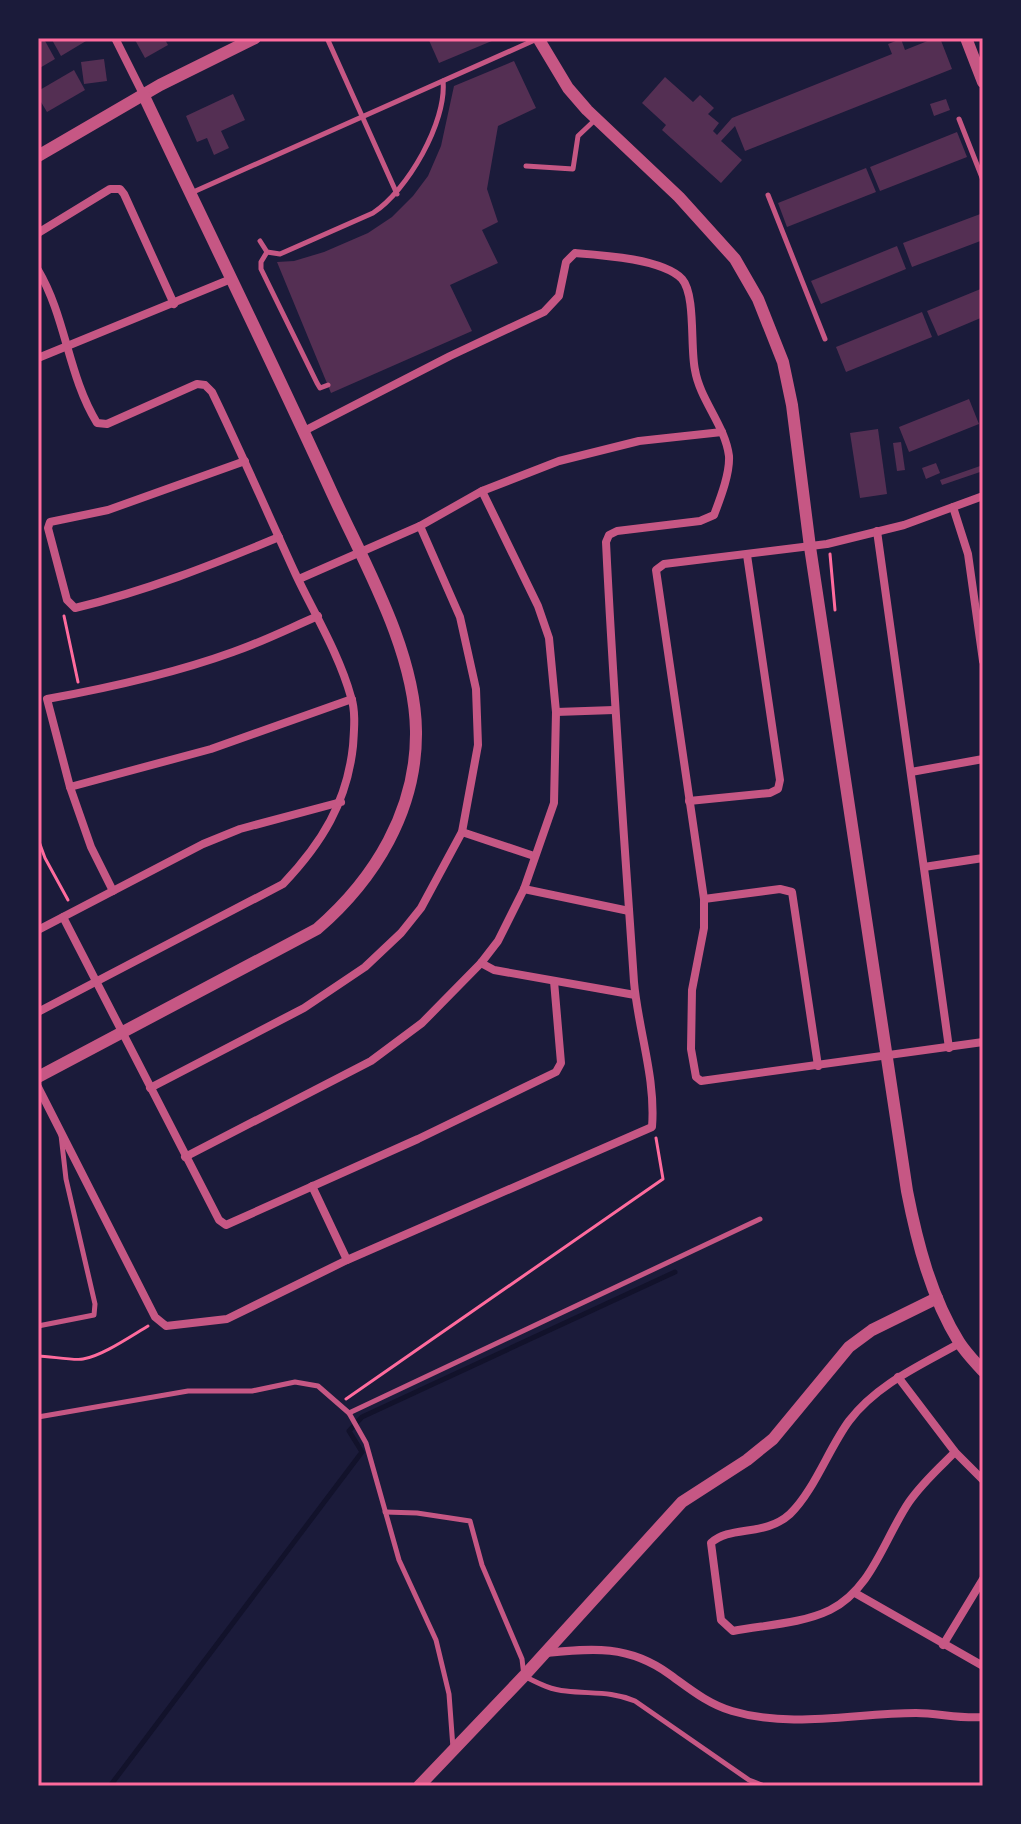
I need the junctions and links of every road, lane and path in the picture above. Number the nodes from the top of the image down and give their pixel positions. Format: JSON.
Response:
{"nodes":[{"id":1,"x":115,"y":38,"type":"edge"},
{"id":2,"x":327,"y":38,"type":"edge"},
{"id":3,"x":538,"y":38,"type":"edge"},
{"id":4,"x":966,"y":38,"type":"edge"},
{"id":5,"x":249,"y":39,"type":"edge"},
{"id":6,"x":443,"y":80,"type":"junction"},
{"id":7,"x":983,"y":82,"type":"edge"},
{"id":8,"x":143,"y":94,"type":"junction"},
{"id":9,"x":363,"y":116,"type":"junction"},
{"id":10,"x":596,"y":119,"type":"junction"},
{"id":11,"x":959,"y":119,"type":"dead end"},
{"id":12,"x":38,"y":156,"type":"edge"},
{"id":13,"x":526,"y":166,"type":"dead end"},
{"id":14,"x":983,"y":180,"type":"edge"},
{"id":15,"x":190,"y":193,"type":"junction"},
{"id":16,"x":397,"y":194,"type":"junction"},
{"id":17,"x":768,"y":195,"type":"dead end"},
{"id":18,"x":38,"y":233,"type":"edge"},
{"id":19,"x":260,"y":241,"type":"dead end"},
{"id":20,"x":267,"y":252,"type":"junction"},
{"id":21,"x":38,"y":270,"type":"edge"},
{"id":22,"x":231,"y":279,"type":"junction"},
{"id":23,"x":174,"y":304,"type":"junction"},
{"id":24,"x":825,"y":339,"type":"dead end"},
{"id":25,"x":67,"y":345,"type":"junction"},
{"id":26,"x":38,"y":358,"type":"edge"},
{"id":27,"x":328,"y":385,"type":"dead end"},
{"id":28,"x":304,"y":431,"type":"junction"},
{"id":29,"x":722,"y":432,"type":"junction"},
{"id":30,"x":245,"y":461,"type":"junction"},
{"id":31,"x":482,"y":491,"type":"junction"},
{"id":32,"x":983,"y":496,"type":"edge"},
{"id":33,"x":953,"y":507,"type":"junction"},
{"id":34,"x":420,"y":526,"type":"junction"},
{"id":35,"x":877,"y":531,"type":"junction"},
{"id":36,"x":279,"y":537,"type":"junction"},
{"id":37,"x":810,"y":547,"type":"junction"},
{"id":38,"x":360,"y":552,"type":"junction"},
{"id":39,"x":747,"y":555,"type":"junction"},
{"id":40,"x":299,"y":579,"type":"junction"},
{"id":41,"x":67,"y":600,"type":"junction"},
{"id":42,"x":318,"y":616,"type":"junction"},
{"id":43,"x":983,"y":661,"type":"edge"},
{"id":44,"x":81,"y":693,"type":"junction"},
{"id":45,"x":352,"y":699,"type":"junction"},
{"id":46,"x":614,"y":710,"type":"junction"},
{"id":47,"x":556,"y":712,"type":"junction"},
{"id":48,"x":983,"y":759,"type":"edge"},
{"id":49,"x":911,"y":772,"type":"junction"},
{"id":50,"x":70,"y":787,"type":"junction"},
{"id":51,"x":689,"y":801,"type":"junction"},
{"id":52,"x":341,"y":802,"type":"junction"},
{"id":53,"x":462,"y":832,"type":"junction"},
{"id":54,"x":38,"y":839,"type":"edge"},
{"id":55,"x":534,"y":856,"type":"junction"},
{"id":56,"x":983,"y":858,"type":"edge"},
{"id":57,"x":924,"y":867,"type":"junction"},
{"id":58,"x":524,"y":889,"type":"junction"},
{"id":59,"x":113,"y":891,"type":"junction"},
{"id":60,"x":704,"y":899,"type":"junction"},
{"id":61,"x":74,"y":911,"type":"junction"},
{"id":62,"x":629,"y":911,"type":"junction"},
{"id":63,"x":63,"y":917,"type":"junction"},
{"id":64,"x":38,"y":930,"type":"edge"},
{"id":65,"x":481,"y":963,"type":"junction"},
{"id":66,"x":96,"y":981,"type":"junction"},
{"id":67,"x":554,"y":981,"type":"junction"},
{"id":68,"x":635,"y":995,"type":"junction"},
{"id":69,"x":38,"y":1012,"type":"edge"},
{"id":70,"x":120,"y":1032,"type":"junction"},
{"id":71,"x":983,"y":1042,"type":"edge"},
{"id":72,"x":949,"y":1048,"type":"junction"},
{"id":73,"x":886,"y":1056,"type":"junction"},
{"id":74,"x":818,"y":1066,"type":"junction"},
{"id":75,"x":38,"y":1077,"type":"edge"},
{"id":76,"x":38,"y":1087,"type":"edge"},
{"id":77,"x":150,"y":1088,"type":"junction"},
{"id":78,"x":652,"y":1127,"type":"junction"},
{"id":79,"x":60,"y":1130,"type":"junction"},
{"id":80,"x":185,"y":1157,"type":"junction"},
{"id":81,"x":312,"y":1186,"type":"junction"},
{"id":82,"x":760,"y":1219,"type":"dead end"},
{"id":83,"x":347,"y":1260,"type":"junction"},
{"id":84,"x":937,"y":1298,"type":"junction"},
{"id":85,"x":158,"y":1320,"type":"junction"},
{"id":86,"x":38,"y":1326,"type":"edge"},
{"id":87,"x":960,"y":1343,"type":"junction"},
{"id":88,"x":38,"y":1356,"type":"edge"},
{"id":89,"x":983,"y":1371,"type":"edge"},
{"id":90,"x":898,"y":1377,"type":"junction"},
{"id":91,"x":339,"y":1404,"type":"junction"},
{"id":92,"x":350,"y":1415,"type":"junction"},
{"id":93,"x":38,"y":1417,"type":"edge"},
{"id":94,"x":955,"y":1452,"type":"junction"},
{"id":95,"x":983,"y":1480,"type":"edge"},
{"id":96,"x":385,"y":1512,"type":"junction"},
{"id":97,"x":983,"y":1579,"type":"edge"},
{"id":98,"x":855,"y":1593,"type":"junction"},
{"id":99,"x":943,"y":1645,"type":"junction"},
{"id":100,"x":546,"y":1653,"type":"junction"},
{"id":101,"x":983,"y":1666,"type":"edge"},
{"id":102,"x":524,"y":1676,"type":"junction"},
{"id":103,"x":983,"y":1717,"type":"edge"},
{"id":104,"x":453,"y":1750,"type":"junction"},
{"id":105,"x":419,"y":1786,"type":"edge"},
{"id":106,"x":764,"y":1786,"type":"edge"}],
"edges":[{"from":1,"to":8,"type":"street"},
{"from":2,"to":9,"type":"lane"},
{"from":3,"to":6,"type":"lane"},
{"from":3,"to":10,"type":"street"},
{"from":4,"to":7,"type":"street"},
{"from":5,"to":8,"type":"street"},
{"from":6,"to":9,"type":"lane"},
{"from":6,"to":16,"type":"lane"},
{"from":8,"to":12,"type":"street"},
{"from":8,"to":15,"type":"street"},
{"from":9,"to":15,"type":"lane"},
{"from":9,"to":16,"type":"lane"},
{"from":10,"to":13,"type":"lane"},
{"from":10,"to":37,"type":"street"},
{"from":11,"to":14,"type":"lane"},
{"from":15,"to":22,"type":"street"},
{"from":16,"to":20,"type":"lane"},
{"from":17,"to":24,"type":"lane"},
{"from":18,"to":23,"type":"street"},
{"from":19,"to":20,"type":"lane"},
{"from":20,"to":27,"type":"lane"},
{"from":21,"to":25,"type":"street"},
{"from":22,"to":23,"type":"street"},
{"from":22,"to":28,"type":"street"},
{"from":23,"to":25,"type":"street"},
{"from":25,"to":26,"type":"street"},
{"from":25,"to":30,"type":"street"},
{"from":28,"to":29,"type":"street"},
{"from":28,"to":38,"type":"street"},
{"from":29,"to":31,"type":"street"},
{"from":29,"to":46,"type":"street"},
{"from":30,"to":36,"type":"street"},
{"from":30,"to":41,"type":"street"},
{"from":31,"to":34,"type":"street"},
{"from":31,"to":47,"type":"street"},
{"from":32,"to":33,"type":"street"},
{"from":33,"to":35,"type":"street"},
{"from":33,"to":43,"type":"street"},
{"from":34,"to":38,"type":"street"},
{"from":34,"to":53,"type":"street"},
{"from":35,"to":37,"type":"street"},
{"from":35,"to":49,"type":"street"},
{"from":36,"to":40,"type":"street"},
{"from":36,"to":41,"type":"street"},
{"from":37,"to":39,"type":"street"},
{"from":37,"to":73,"type":"street"},
{"from":38,"to":40,"type":"street"},
{"from":38,"to":70,"type":"street"},
{"from":39,"to":51,"type":"street"},
{"from":39,"to":51,"type":"street"},
{"from":40,"to":42,"type":"street"},
{"from":41,"to":44,"type":"path"},
{"from":42,"to":44,"type":"street"},
{"from":42,"to":45,"type":"street"},
{"from":44,"to":50,"type":"street"},
{"from":45,"to":50,"type":"street"},
{"from":45,"to":52,"type":"street"},
{"from":46,"to":47,"type":"street"},
{"from":46,"to":62,"type":"street"},
{"from":47,"to":55,"type":"street"},
{"from":48,"to":49,"type":"street"},
{"from":49,"to":57,"type":"street"},
{"from":50,"to":59,"type":"street"},
{"from":51,"to":60,"type":"street"},
{"from":52,"to":59,"type":"street"},
{"from":52,"to":66,"type":"street"},
{"from":53,"to":55,"type":"street"},
{"from":53,"to":77,"type":"street"},
{"from":54,"to":61,"type":"path"},
{"from":55,"to":58,"type":"street"},
{"from":56,"to":57,"type":"street"},
{"from":57,"to":72,"type":"street"},
{"from":58,"to":62,"type":"street"},
{"from":58,"to":65,"type":"street"},
{"from":59,"to":61,"type":"street"},
{"from":60,"to":74,"type":"street"},
{"from":60,"to":74,"type":"street"},
{"from":61,"to":63,"type":"street"},
{"from":62,"to":68,"type":"street"},
{"from":63,"to":64,"type":"street"},
{"from":63,"to":66,"type":"street"},
{"from":65,"to":67,"type":"street"},
{"from":65,"to":80,"type":"street"},
{"from":66,"to":69,"type":"street"},
{"from":66,"to":70,"type":"street"},
{"from":67,"to":68,"type":"street"},
{"from":67,"to":81,"type":"street"},
{"from":68,"to":78,"type":"street"},
{"from":70,"to":75,"type":"street"},
{"from":70,"to":77,"type":"street"},
{"from":71,"to":72,"type":"street"},
{"from":72,"to":73,"type":"street"},
{"from":73,"to":74,"type":"street"},
{"from":73,"to":84,"type":"street"},
{"from":76,"to":79,"type":"street"},
{"from":77,"to":80,"type":"street"},
{"from":78,"to":83,"type":"street"},
{"from":78,"to":91,"type":"path"},
{"from":79,"to":85,"type":"street"},
{"from":79,"to":86,"type":"lane"},
{"from":80,"to":81,"type":"street"},
{"from":81,"to":83,"type":"street"},
{"from":82,"to":92,"type":"lane"},
{"from":83,"to":85,"type":"street"},
{"from":84,"to":87,"type":"street"},
{"from":84,"to":100,"type":"street"},
{"from":85,"to":88,"type":"path"},
{"from":87,"to":89,"type":"street"},
{"from":87,"to":90,"type":"street"},
{"from":90,"to":94,"type":"street"},
{"from":90,"to":98,"type":"street"},
{"from":91,"to":92,"type":"lane"},
{"from":91,"to":93,"type":"lane"},
{"from":92,"to":96,"type":"lane"},
{"from":94,"to":95,"type":"street"},
{"from":94,"to":98,"type":"street"},
{"from":96,"to":102,"type":"lane"},
{"from":96,"to":104,"type":"lane"},
{"from":97,"to":99,"type":"street"},
{"from":98,"to":99,"type":"street"},
{"from":99,"to":101,"type":"street"},
{"from":100,"to":102,"type":"street"},
{"from":100,"to":103,"type":"street"},
{"from":102,"to":104,"type":"street"},
{"from":102,"to":106,"type":"lane"},
{"from":104,"to":105,"type":"street"}]}
